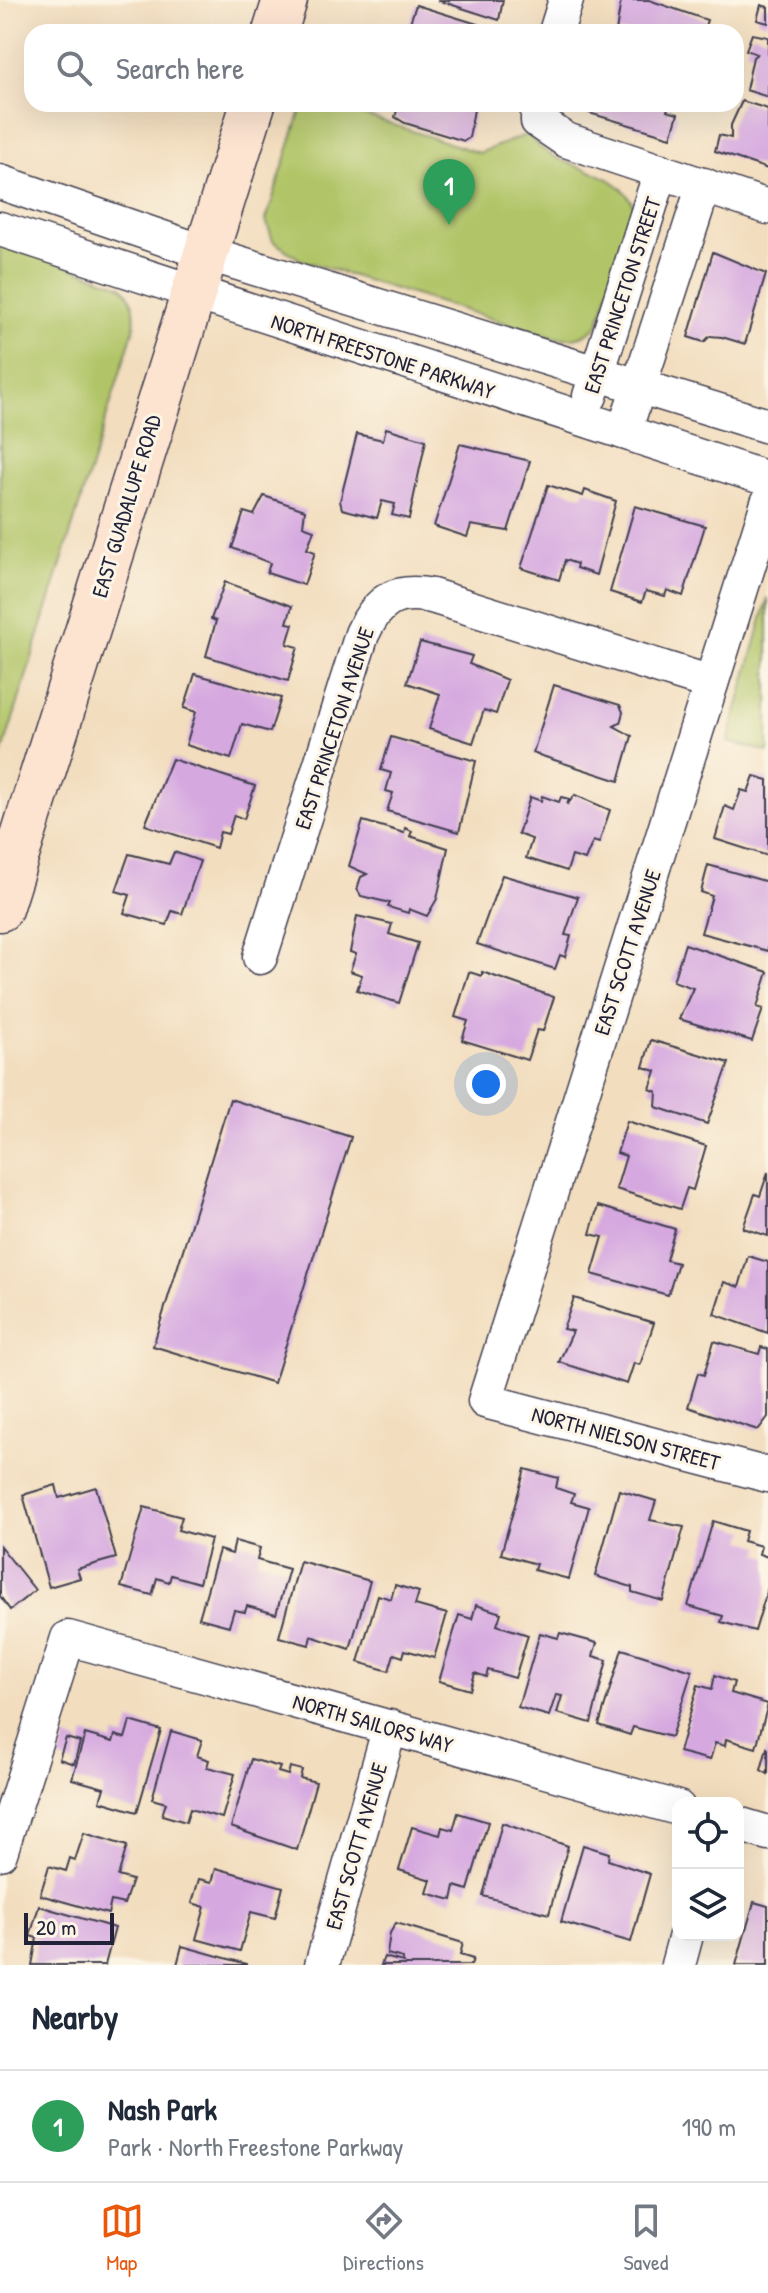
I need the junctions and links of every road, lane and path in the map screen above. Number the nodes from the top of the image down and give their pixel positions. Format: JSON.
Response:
{"nodes":[{"id":1,"x":285,"y":0,"type":"edge"},
{"id":2,"x":566,"y":0,"type":"edge"},
{"id":3,"x":278,"y":24,"type":"edge"},
{"id":4,"x":558,"y":24,"type":"edge"},
{"id":5,"x":250,"y":112,"type":"edge"},
{"id":6,"x":538,"y":112,"type":"edge"},
{"id":7,"x":661,"y":171,"type":"junction"},
{"id":8,"x":0,"y":182,"type":"edge"},
{"id":9,"x":704,"y":185,"type":"junction"},
{"id":10,"x":768,"y":207,"type":"edge"},
{"id":11,"x":0,"y":229,"type":"edge"},
{"id":12,"x":206,"y":253,"type":"junction"},
{"id":13,"x":193,"y":295,"type":"junction"},
{"id":14,"x":597,"y":374,"type":"junction"},
{"id":15,"x":639,"y":386,"type":"junction"},
{"id":16,"x":581,"y":419,"type":"junction"},
{"id":17,"x":768,"y":426,"type":"edge"},
{"id":18,"x":624,"y":432,"type":"junction"},
{"id":19,"x":768,"y":479,"type":"edge"},
{"id":20,"x":768,"y":503,"type":"edge"},
{"id":21,"x":711,"y":683,"type":"junction"},
{"id":22,"x":0,"y":909,"type":"edge"},
{"id":23,"x":260,"y":957,"type":"dead end"},
{"id":24,"x":485,"y":1401,"type":"joint"},
{"id":25,"x":768,"y":1475,"type":"edge"},
{"id":26,"x":390,"y":1727,"type":"junction"},
{"id":27,"x":672,"y":1806,"type":"edge"},
{"id":28,"x":744,"y":1826,"type":"edge"},
{"id":29,"x":768,"y":1833,"type":"edge"},
{"id":30,"x":0,"y":1853,"type":"edge"},
{"id":31,"x":684,"y":1941,"type":"edge"},
{"id":32,"x":322,"y":1965,"type":"edge"},
{"id":33,"x":678,"y":1965,"type":"edge"}],
"edges":[{"from":1,"to":3,"type":"main road"},
{"from":2,"to":4,"type":"street"},
{"from":5,"to":12,"type":"main road","name":"EAST GUADALUPE ROAD"},
{"from":6,"to":7,"type":"street"},
{"from":7,"to":9,"type":"street"},
{"from":7,"to":14,"type":"street","name":"EAST PRINCETON STREET"},
{"from":8,"to":12,"type":"street","name":"NORTH FREESTONE PARKWAY"},
{"from":9,"to":10,"type":"street"},
{"from":9,"to":15,"type":"street","name":"EAST PRINCETON STREET"},
{"from":11,"to":13,"type":"street","name":"NORTH FREESTONE PARKWAY"},
{"from":12,"to":13,"type":"main road","name":"EAST GUADALUPE ROAD"},
{"from":12,"to":14,"type":"street","name":"NORTH FREESTONE PARKWAY"},
{"from":13,"to":16,"type":"street","name":"NORTH FREESTONE PARKWAY"},
{"from":13,"to":22,"type":"main road","name":"EAST GUADALUPE ROAD"},
{"from":14,"to":15,"type":"street","name":"NORTH FREESTONE PARKWAY"},
{"from":14,"to":16,"type":"street","name":"EAST PRINCETON STREET"},
{"from":15,"to":17,"type":"street","name":"NORTH FREESTONE PARKWAY"},
{"from":15,"to":18,"type":"street","name":"EAST PRINCETON STREET"},
{"from":16,"to":18,"type":"street","name":"NORTH FREESTONE PARKWAY"},
{"from":18,"to":19,"type":"street","name":"NORTH FREESTONE PARKWAY"},
{"from":20,"to":21,"type":"street","name":"EAST SCOTT AVENUE"},
{"from":21,"to":23,"type":"street","name":"EAST PRINCETON AVENUE"},
{"from":21,"to":24,"type":"street","name":"EAST SCOTT AVENUE"},
{"from":24,"to":25,"type":"street","name":"NORTH NIELSON STREET"},
{"from":26,"to":27,"type":"street","name":"NORTH SAILORS WAY"},
{"from":26,"to":30,"type":"street","name":"NORTH SAILORS WAY"},
{"from":26,"to":32,"type":"street","name":"EAST SCOTT AVENUE"},
{"from":28,"to":29,"type":"street"},
{"from":31,"to":33,"type":"street"}]}
